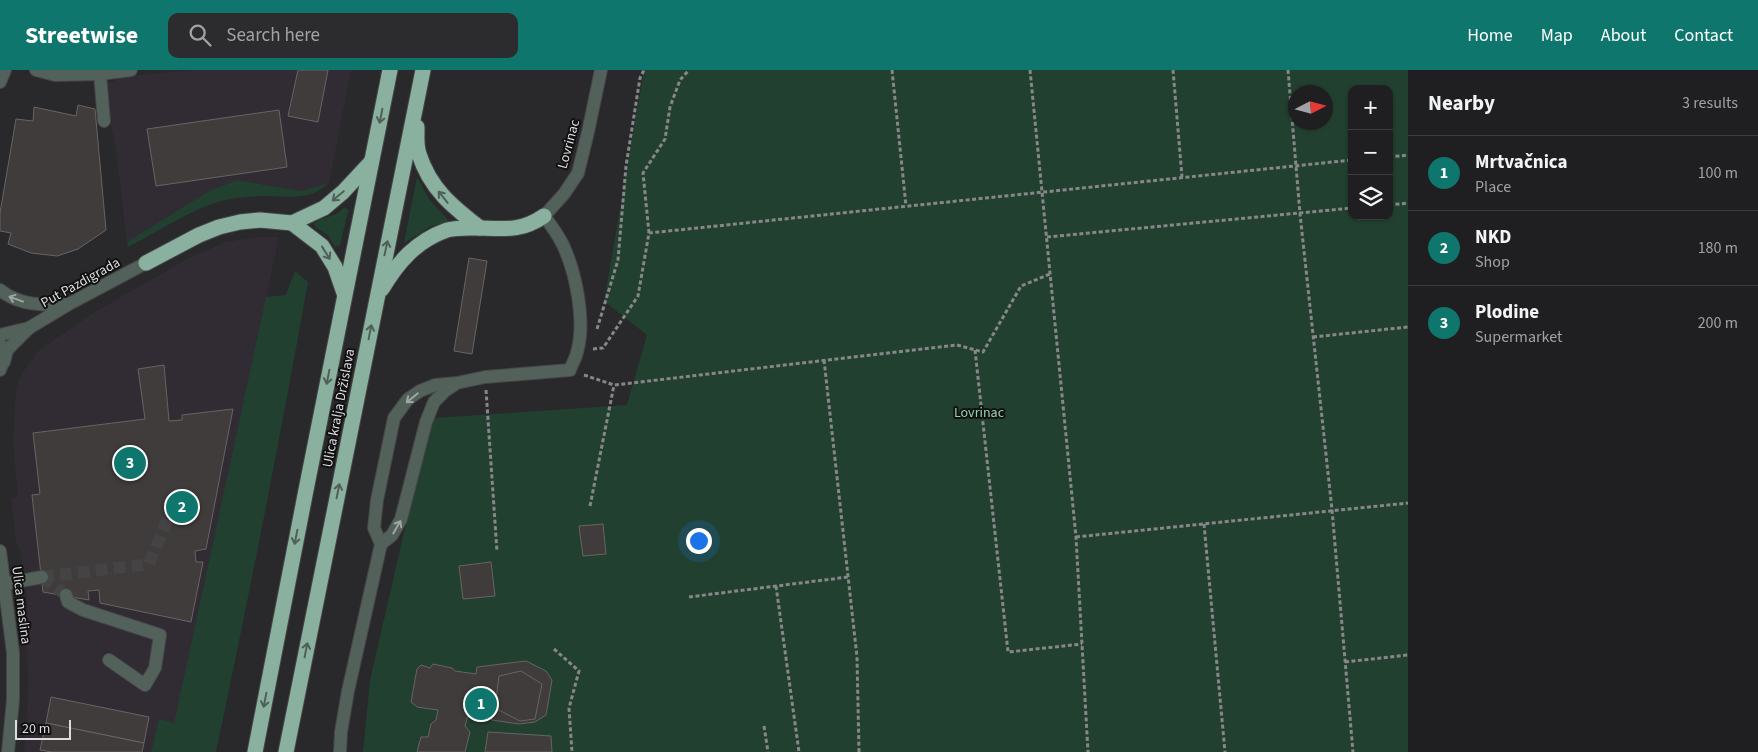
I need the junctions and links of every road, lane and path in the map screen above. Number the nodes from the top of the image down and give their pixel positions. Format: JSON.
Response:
{"nodes":[{"id":1,"x":5,"y":70,"type":"edge"},
{"id":2,"x":36,"y":70,"type":"edge"},
{"id":3,"x":131,"y":70,"type":"edge"},
{"id":4,"x":390,"y":70,"type":"edge"},
{"id":5,"x":423,"y":70,"type":"edge"},
{"id":6,"x":601,"y":70,"type":"edge"},
{"id":7,"x":644,"y":70,"type":"edge"},
{"id":8,"x":689,"y":70,"type":"edge"},
{"id":9,"x":892,"y":70,"type":"edge"},
{"id":10,"x":1030,"y":70,"type":"edge"},
{"id":11,"x":1173,"y":70,"type":"edge"},
{"id":12,"x":1288,"y":70,"type":"edge"},
{"id":13,"x":100,"y":74,"type":"junction"},
{"id":14,"x":0,"y":82,"type":"edge"},
{"id":15,"x":415,"y":108,"type":"junction"},
{"id":16,"x":104,"y":121,"type":"dead end"},
{"id":17,"x":1408,"y":155,"type":"edge"},
{"id":18,"x":1393,"y":157,"type":"edge"},
{"id":19,"x":1348,"y":160,"type":"edge"},
{"id":20,"x":372,"y":161,"type":"junction"},
{"id":21,"x":1296,"y":165,"type":"junction"},
{"id":22,"x":1182,"y":177,"type":"junction"},
{"id":23,"x":1042,"y":192,"type":"junction"},
{"id":24,"x":1408,"y":203,"type":"edge"},
{"id":25,"x":1393,"y":205,"type":"edge"},
{"id":26,"x":906,"y":206,"type":"junction"},
{"id":27,"x":1348,"y":208,"type":"edge"},
{"id":28,"x":1300,"y":214,"type":"junction"},
{"id":29,"x":544,"y":216,"type":"junction"},
{"id":30,"x":292,"y":223,"type":"junction"},
{"id":31,"x":480,"y":228,"type":"junction"},
{"id":32,"x":649,"y":233,"type":"junction"},
{"id":33,"x":1047,"y":237,"type":"junction"},
{"id":34,"x":146,"y":263,"type":"joint"},
{"id":35,"x":1050,"y":274,"type":"junction"},
{"id":36,"x":0,"y":290,"type":"edge"},
{"id":37,"x":345,"y":295,"type":"junction"},
{"id":38,"x":377,"y":296,"type":"junction"},
{"id":39,"x":69,"y":304,"type":"junction"},
{"id":40,"x":29,"y":328,"type":"junction"},
{"id":41,"x":1408,"y":328,"type":"edge"},
{"id":42,"x":0,"y":335,"type":"edge"},
{"id":43,"x":594,"y":337,"type":"dead end"},
{"id":44,"x":1313,"y":337,"type":"junction"},
{"id":45,"x":0,"y":344,"type":"edge"},
{"id":46,"x":975,"y":350,"type":"junction"},
{"id":47,"x":578,"y":352,"type":"junction"},
{"id":48,"x":824,"y":360,"type":"junction"},
{"id":49,"x":2,"y":366,"type":"edge"},
{"id":50,"x":570,"y":370,"type":"junction"},
{"id":51,"x":485,"y":377,"type":"junction"},
{"id":52,"x":457,"y":384,"type":"junction"},
{"id":53,"x":614,"y":385,"type":"junction"},
{"id":54,"x":1408,"y":503,"type":"edge"},
{"id":55,"x":590,"y":506,"type":"dead end"},
{"id":56,"x":1332,"y":510,"type":"junction"},
{"id":57,"x":1204,"y":524,"type":"junction"},
{"id":58,"x":1076,"y":537,"type":"junction"},
{"id":59,"x":381,"y":544,"type":"junction"},
{"id":60,"x":0,"y":551,"type":"edge"},
{"id":61,"x":497,"y":552,"type":"dead end"},
{"id":62,"x":42,"y":577,"type":"dead end"},
{"id":63,"x":848,"y":578,"type":"junction"},
{"id":64,"x":4,"y":584,"type":"junction"},
{"id":65,"x":776,"y":586,"type":"junction"},
{"id":66,"x":66,"y":595,"type":"tunnel mouth"},
{"id":67,"x":689,"y":597,"type":"dead end"},
{"id":68,"x":1082,"y":644,"type":"junction"},
{"id":69,"x":554,"y":649,"type":"dead end"},
{"id":70,"x":1408,"y":655,"type":"edge"},
{"id":71,"x":109,"y":660,"type":"dead end"},
{"id":72,"x":1345,"y":662,"type":"junction"},
{"id":73,"x":764,"y":726,"type":"dead end"},
{"id":74,"x":8,"y":752,"type":"edge"},
{"id":75,"x":255,"y":752,"type":"edge"},
{"id":76,"x":286,"y":752,"type":"edge"},
{"id":77,"x":340,"y":752,"type":"edge"},
{"id":78,"x":572,"y":752,"type":"edge"},
{"id":79,"x":768,"y":752,"type":"edge"},
{"id":80,"x":799,"y":752,"type":"edge"},
{"id":81,"x":858,"y":752,"type":"edge"},
{"id":82,"x":1088,"y":752,"type":"edge"},
{"id":83,"x":1225,"y":752,"type":"edge"},
{"id":84,"x":1353,"y":752,"type":"edge"}],
"edges":[{"from":1,"to":14,"type":"street"},
{"from":2,"to":13,"type":"street"},
{"from":3,"to":13,"type":"street"},
{"from":4,"to":20,"type":"highway","name":"Ulica kralja Držislava","one_way":true},
{"from":5,"to":15,"type":"highway","name":"Ulica kralja Držislava"},
{"from":6,"to":29,"type":"street","name":"Lovrinac"},
{"from":7,"to":43,"type":"path"},
{"from":8,"to":32,"type":"path"},
{"from":9,"to":26,"type":"path"},
{"from":10,"to":23,"type":"path"},
{"from":11,"to":22,"type":"path"},
{"from":12,"to":21,"type":"path"},
{"from":13,"to":16,"type":"street"},
{"from":31,"to":15,"type":"highway","one_way":true},
{"from":38,"to":15,"type":"highway","name":"Ulica kralja Držislava","one_way":true},
{"from":17,"to":18,"type":"path"},
{"from":19,"to":21,"type":"path"},
{"from":20,"to":30,"type":"highway","one_way":true},
{"from":20,"to":37,"type":"highway","name":"Ulica kralja Držislava"},
{"from":21,"to":22,"type":"path"},
{"from":21,"to":28,"type":"path"},
{"from":22,"to":23,"type":"path"},
{"from":23,"to":26,"type":"path"},
{"from":23,"to":33,"type":"path"},
{"from":24,"to":25,"type":"path"},
{"from":26,"to":32,"type":"path"},
{"from":27,"to":28,"type":"path"},
{"from":28,"to":33,"type":"path"},
{"from":28,"to":44,"type":"path"},
{"from":29,"to":31,"type":"highway"},
{"from":29,"to":47,"type":"street"},
{"from":30,"to":34,"type":"highway"},
{"from":30,"to":37,"type":"highway","one_way":true},
{"from":31,"to":38,"type":"highway"},
{"from":32,"to":47,"type":"path"},
{"from":33,"to":35,"type":"path"},
{"from":34,"to":39,"type":"street","name":"Put Pazdigrada"},
{"from":35,"to":46,"type":"path"},
{"from":35,"to":58,"type":"path"},
{"from":39,"to":36,"type":"street","one_way":true},
{"from":37,"to":75,"type":"highway","name":"Ulica kralja Držislava","one_way":true},
{"from":76,"to":38,"type":"highway","name":"Ulica kralja Držislava","one_way":true},
{"from":39,"to":40,"type":"street","name":"Put Pazdigrada"},
{"from":40,"to":42,"type":"street","name":"Put Pazdigrada"},
{"from":40,"to":49,"type":"street","name":"Put Pazdigrada"},
{"from":41,"to":44,"type":"path"},
{"from":44,"to":56,"type":"path"},
{"from":45,"to":49,"type":"street"},
{"from":46,"to":48,"type":"path"},
{"from":46,"to":68,"type":"path"},
{"from":47,"to":50,"type":"street"},
{"from":48,"to":53,"type":"path"},
{"from":48,"to":63,"type":"path"},
{"from":50,"to":51,"type":"street"},
{"from":50,"to":53,"type":"path"},
{"from":51,"to":52,"type":"street"},
{"from":51,"to":61,"type":"path"},
{"from":59,"to":52,"type":"street","one_way":true},
{"from":52,"to":59,"type":"street","one_way":true},
{"from":53,"to":55,"type":"path"},
{"from":54,"to":56,"type":"path"},
{"from":56,"to":57,"type":"path"},
{"from":56,"to":72,"type":"path"},
{"from":57,"to":58,"type":"path"},
{"from":57,"to":83,"type":"path"},
{"from":58,"to":68,"type":"path"},
{"from":59,"to":77,"type":"street"},
{"from":60,"to":64,"type":"street","name":"Ulica maslina"},
{"from":62,"to":64,"type":"street"},
{"from":63,"to":65,"type":"path"},
{"from":63,"to":81,"type":"path"},
{"from":64,"to":74,"type":"street","name":"Ulica maslina"},
{"from":65,"to":67,"type":"path"},
{"from":65,"to":80,"type":"path"},
{"from":66,"to":71,"type":"street"},
{"from":68,"to":82,"type":"path"},
{"from":69,"to":78,"type":"path"},
{"from":70,"to":72,"type":"path"},
{"from":72,"to":84,"type":"path"},
{"from":73,"to":79,"type":"path"}]}
